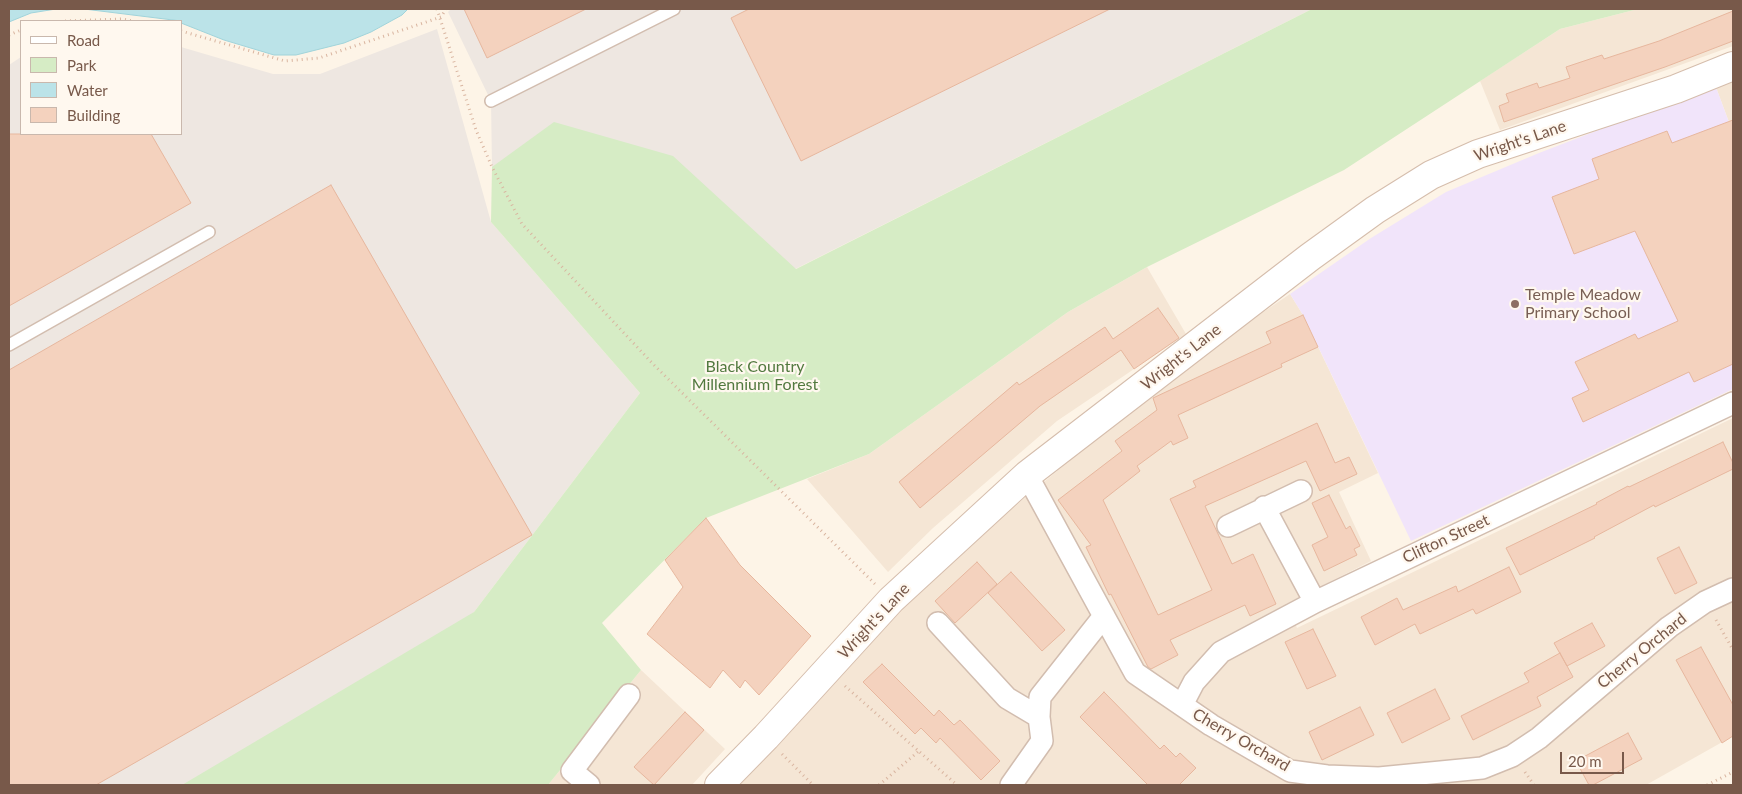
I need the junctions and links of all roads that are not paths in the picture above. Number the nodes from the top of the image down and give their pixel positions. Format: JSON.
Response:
{"nodes":[{"id":1,"x":674,"y":9,"type":"edge"},
{"id":2,"x":1733,"y":66,"type":"edge"},
{"id":3,"x":491,"y":101,"type":"dead end"},
{"id":4,"x":209,"y":232,"type":"dead end"},
{"id":5,"x":9,"y":344,"type":"edge"},
{"id":6,"x":1733,"y":403,"type":"edge"},
{"id":7,"x":1027,"y":475,"type":"junction"},
{"id":8,"x":1301,"y":490,"type":"dead end"},
{"id":9,"x":1264,"y":508,"type":"junction"},
{"id":10,"x":1228,"y":526,"type":"dead end"},
{"id":11,"x":1733,"y":589,"type":"edge"},
{"id":12,"x":1315,"y":602,"type":"junction"},
{"id":13,"x":1104,"y":616,"type":"junction"},
{"id":14,"x":938,"y":623,"type":"dead end"},
{"id":15,"x":629,"y":695,"type":"dead end"},
{"id":16,"x":1182,"y":705,"type":"junction"},
{"id":17,"x":1039,"y":716,"type":"junction"},
{"id":18,"x":1380,"y":782,"type":"edge"},
{"id":19,"x":589,"y":785,"type":"edge"},
{"id":20,"x":720,"y":785,"type":"edge"},
{"id":21,"x":1011,"y":785,"type":"edge"}],
"edges":[{"from":1,"to":3,"type":"lane"},
{"from":2,"to":7,"type":"street","name":"Wright's Lane"},
{"from":4,"to":5,"type":"lane"},
{"from":6,"to":12,"type":"street","name":"Clifton Street"},
{"from":7,"to":13,"type":"street","name":"Cherry Orchard"},
{"from":7,"to":20,"type":"street","name":"Wright's Lane"},
{"from":8,"to":9,"type":"street"},
{"from":9,"to":10,"type":"street"},
{"from":9,"to":12,"type":"street"},
{"from":11,"to":18,"type":"street","name":"Cherry Orchard"},
{"from":12,"to":16,"type":"street","name":"Clifton Street"},
{"from":13,"to":16,"type":"street","name":"Cherry Orchard"},
{"from":13,"to":17,"type":"street"},
{"from":14,"to":17,"type":"street"},
{"from":15,"to":19,"type":"street"},
{"from":16,"to":18,"type":"street","name":"Cherry Orchard"},
{"from":17,"to":21,"type":"street"}]}
